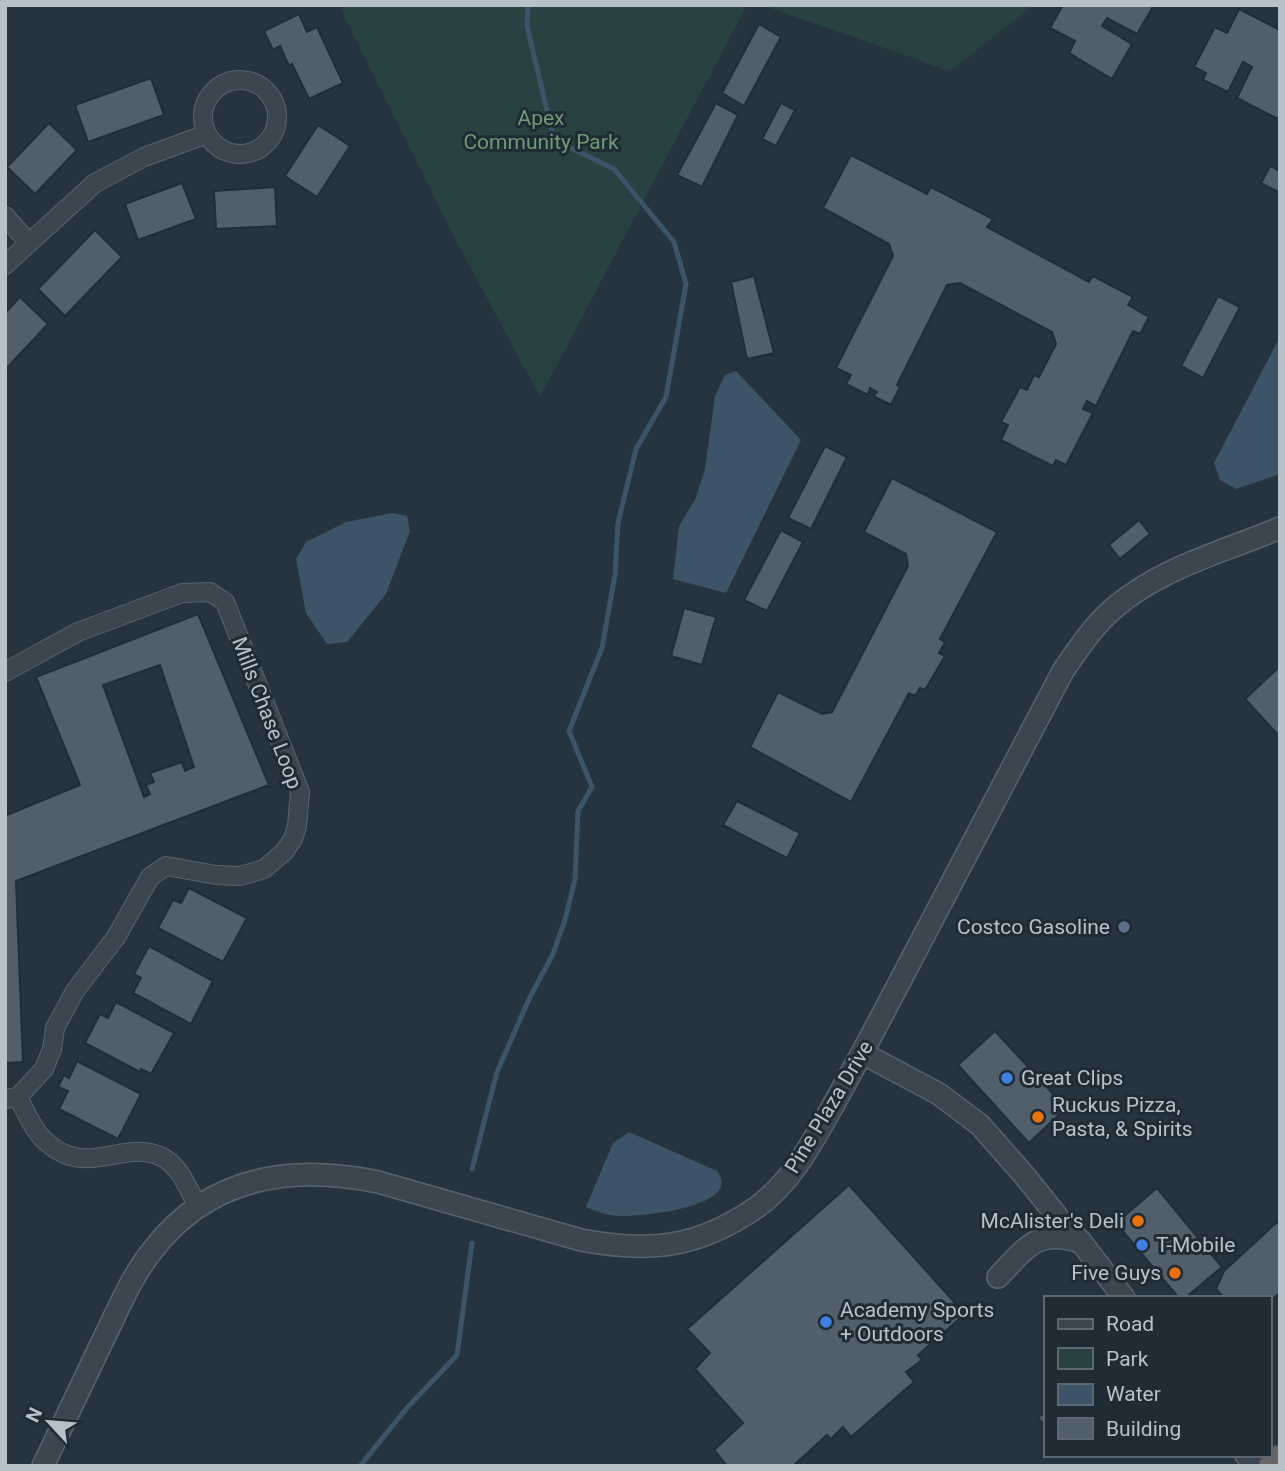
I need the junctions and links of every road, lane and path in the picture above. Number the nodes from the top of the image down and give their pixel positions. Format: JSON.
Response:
{"nodes":[{"id":1,"x":207,"y":134,"type":"junction"},
{"id":2,"x":5,"y":216,"type":"edge"},
{"id":3,"x":29,"y":243,"type":"junction"},
{"id":4,"x":5,"y":265,"type":"edge"},
{"id":5,"x":1280,"y":528,"type":"edge"},
{"id":6,"x":5,"y":671,"type":"edge"},
{"id":7,"x":862,"y":1053,"type":"junction"},
{"id":8,"x":12,"y":1098,"type":"edge"},
{"id":9,"x":198,"y":1207,"type":"junction"},
{"id":10,"x":1081,"y":1242,"type":"junction"},
{"id":11,"x":998,"y":1277,"type":"dead end"},
{"id":12,"x":1122,"y":1296,"type":"edge"},
{"id":13,"x":1280,"y":1460,"type":"edge"},
{"id":14,"x":43,"y":1466,"type":"edge"},
{"id":15,"x":1273,"y":1466,"type":"edge"}],
"edges":[{"from":1,"to":1,"type":"street"},
{"from":1,"to":3,"type":"street"},
{"from":2,"to":3,"type":"street"},
{"from":3,"to":4,"type":"street"},
{"from":5,"to":7,"type":"street","name":"Pine Plaza Drive"},
{"from":6,"to":8,"type":"street","name":"Mills Chase Loop"},
{"from":7,"to":9,"type":"street","name":"Pine Plaza Drive"},
{"from":7,"to":10,"type":"street"},
{"from":8,"to":9,"type":"street"},
{"from":9,"to":14,"type":"street","name":"Pine Plaza Drive"},
{"from":10,"to":11,"type":"street"},
{"from":10,"to":12,"type":"street"},
{"from":13,"to":15,"type":"highway"}]}
